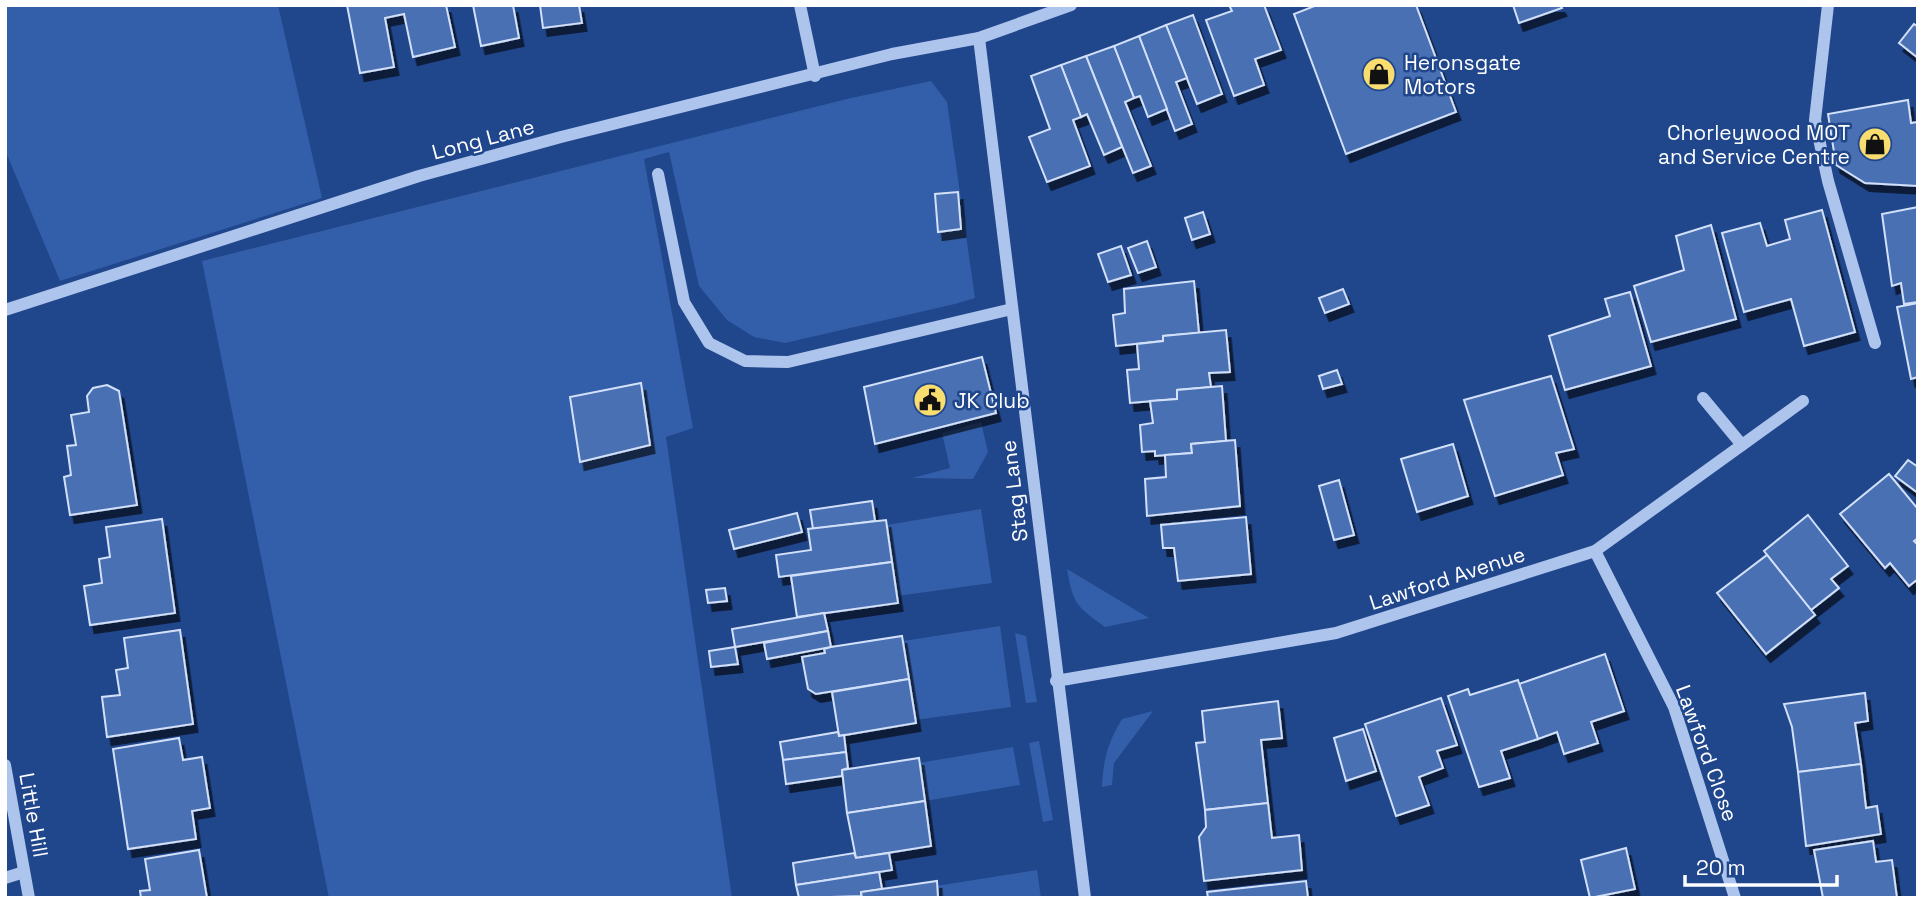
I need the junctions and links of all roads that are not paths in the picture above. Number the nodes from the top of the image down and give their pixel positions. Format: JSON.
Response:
{"nodes":[{"id":1,"x":800,"y":5,"type":"edge"},
{"id":2,"x":1072,"y":5,"type":"edge"},
{"id":3,"x":1828,"y":5,"type":"edge"},
{"id":4,"x":979,"y":38,"type":"junction"},
{"id":5,"x":815,"y":75,"type":"junction"},
{"id":6,"x":658,"y":174,"type":"dead end"},
{"id":7,"x":1012,"y":309,"type":"junction"},
{"id":8,"x":5,"y":310,"type":"edge"},
{"id":9,"x":1875,"y":343,"type":"dead end"},
{"id":10,"x":1703,"y":398,"type":"dead end"},
{"id":11,"x":1803,"y":401,"type":"dead end"},
{"id":12,"x":1742,"y":445,"type":"junction"},
{"id":13,"x":1595,"y":551,"type":"junction"},
{"id":14,"x":1056,"y":681,"type":"junction"},
{"id":15,"x":5,"y":765,"type":"edge"},
{"id":16,"x":24,"y":872,"type":"junction"},
{"id":17,"x":5,"y":878,"type":"edge"},
{"id":18,"x":29,"y":898,"type":"edge"},
{"id":19,"x":1085,"y":898,"type":"edge"},
{"id":20,"x":1735,"y":898,"type":"edge"}],
"edges":[{"from":1,"to":5,"type":"street"},
{"from":2,"to":4,"type":"street","name":"Long Lane"},
{"from":3,"to":9,"type":"street"},
{"from":4,"to":5,"type":"street","name":"Long Lane"},
{"from":4,"to":7,"type":"street","name":"Stag Lane"},
{"from":5,"to":8,"type":"street","name":"Long Lane"},
{"from":6,"to":7,"type":"street"},
{"from":7,"to":14,"type":"street","name":"Stag Lane"},
{"from":10,"to":12,"type":"street"},
{"from":11,"to":12,"type":"street","name":"Lawford Avenue"},
{"from":12,"to":13,"type":"street","name":"Lawford Avenue"},
{"from":13,"to":14,"type":"street","name":"Lawford Avenue"},
{"from":13,"to":20,"type":"street","name":"Lawford Close"},
{"from":14,"to":19,"type":"street","name":"Stag Lane"},
{"from":15,"to":16,"type":"street","name":"Little Hill"},
{"from":16,"to":17,"type":"street","name":"Little Hill"},
{"from":16,"to":18,"type":"street","name":"Little Hill"}]}
